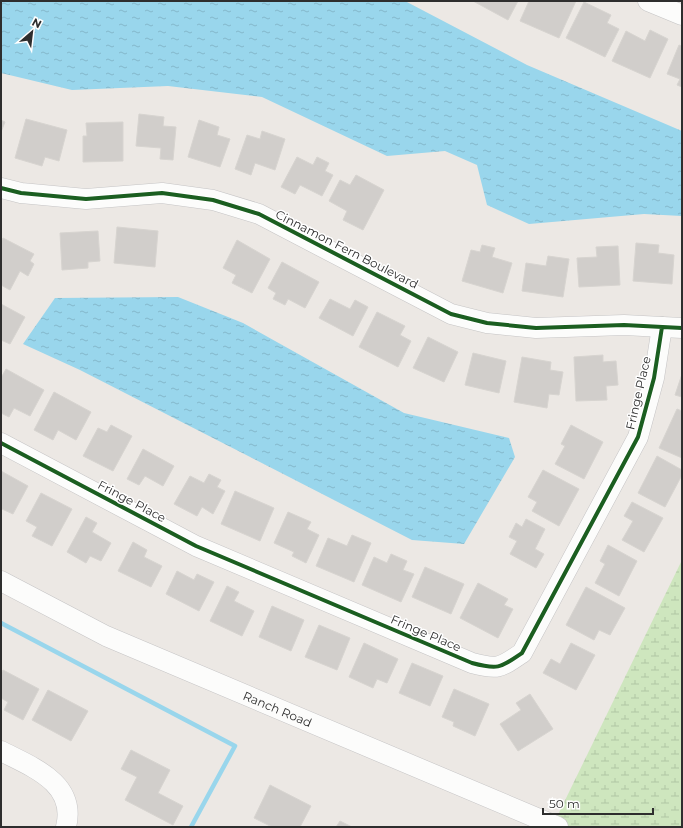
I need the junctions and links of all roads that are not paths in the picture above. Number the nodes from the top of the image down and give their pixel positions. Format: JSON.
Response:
{"nodes":[{"id":1,"x":648,"y":1,"type":"edge"},
{"id":2,"x":682,"y":15,"type":"edge"},
{"id":3,"x":1,"y":188,"type":"edge"},
{"id":4,"x":662,"y":327,"type":"junction"},
{"id":5,"x":682,"y":328,"type":"edge"},
{"id":6,"x":1,"y":443,"type":"edge"},
{"id":7,"x":1,"y":581,"type":"edge"},
{"id":8,"x":1,"y":751,"type":"edge"},
{"id":9,"x":66,"y":827,"type":"edge"},
{"id":10,"x":558,"y":827,"type":"edge"}],
"edges":[{"from":1,"to":2,"type":"street"},
{"from":3,"to":4,"type":"street","name":"Cinnamon Fern Boulevard"},
{"from":4,"to":5,"type":"street","name":"Cinnamon Fern Boulevard"},
{"from":4,"to":6,"type":"street","name":"Fringe Place"},
{"from":7,"to":10,"type":"street","name":"Ranch Road"},
{"from":8,"to":9,"type":"street"}]}
